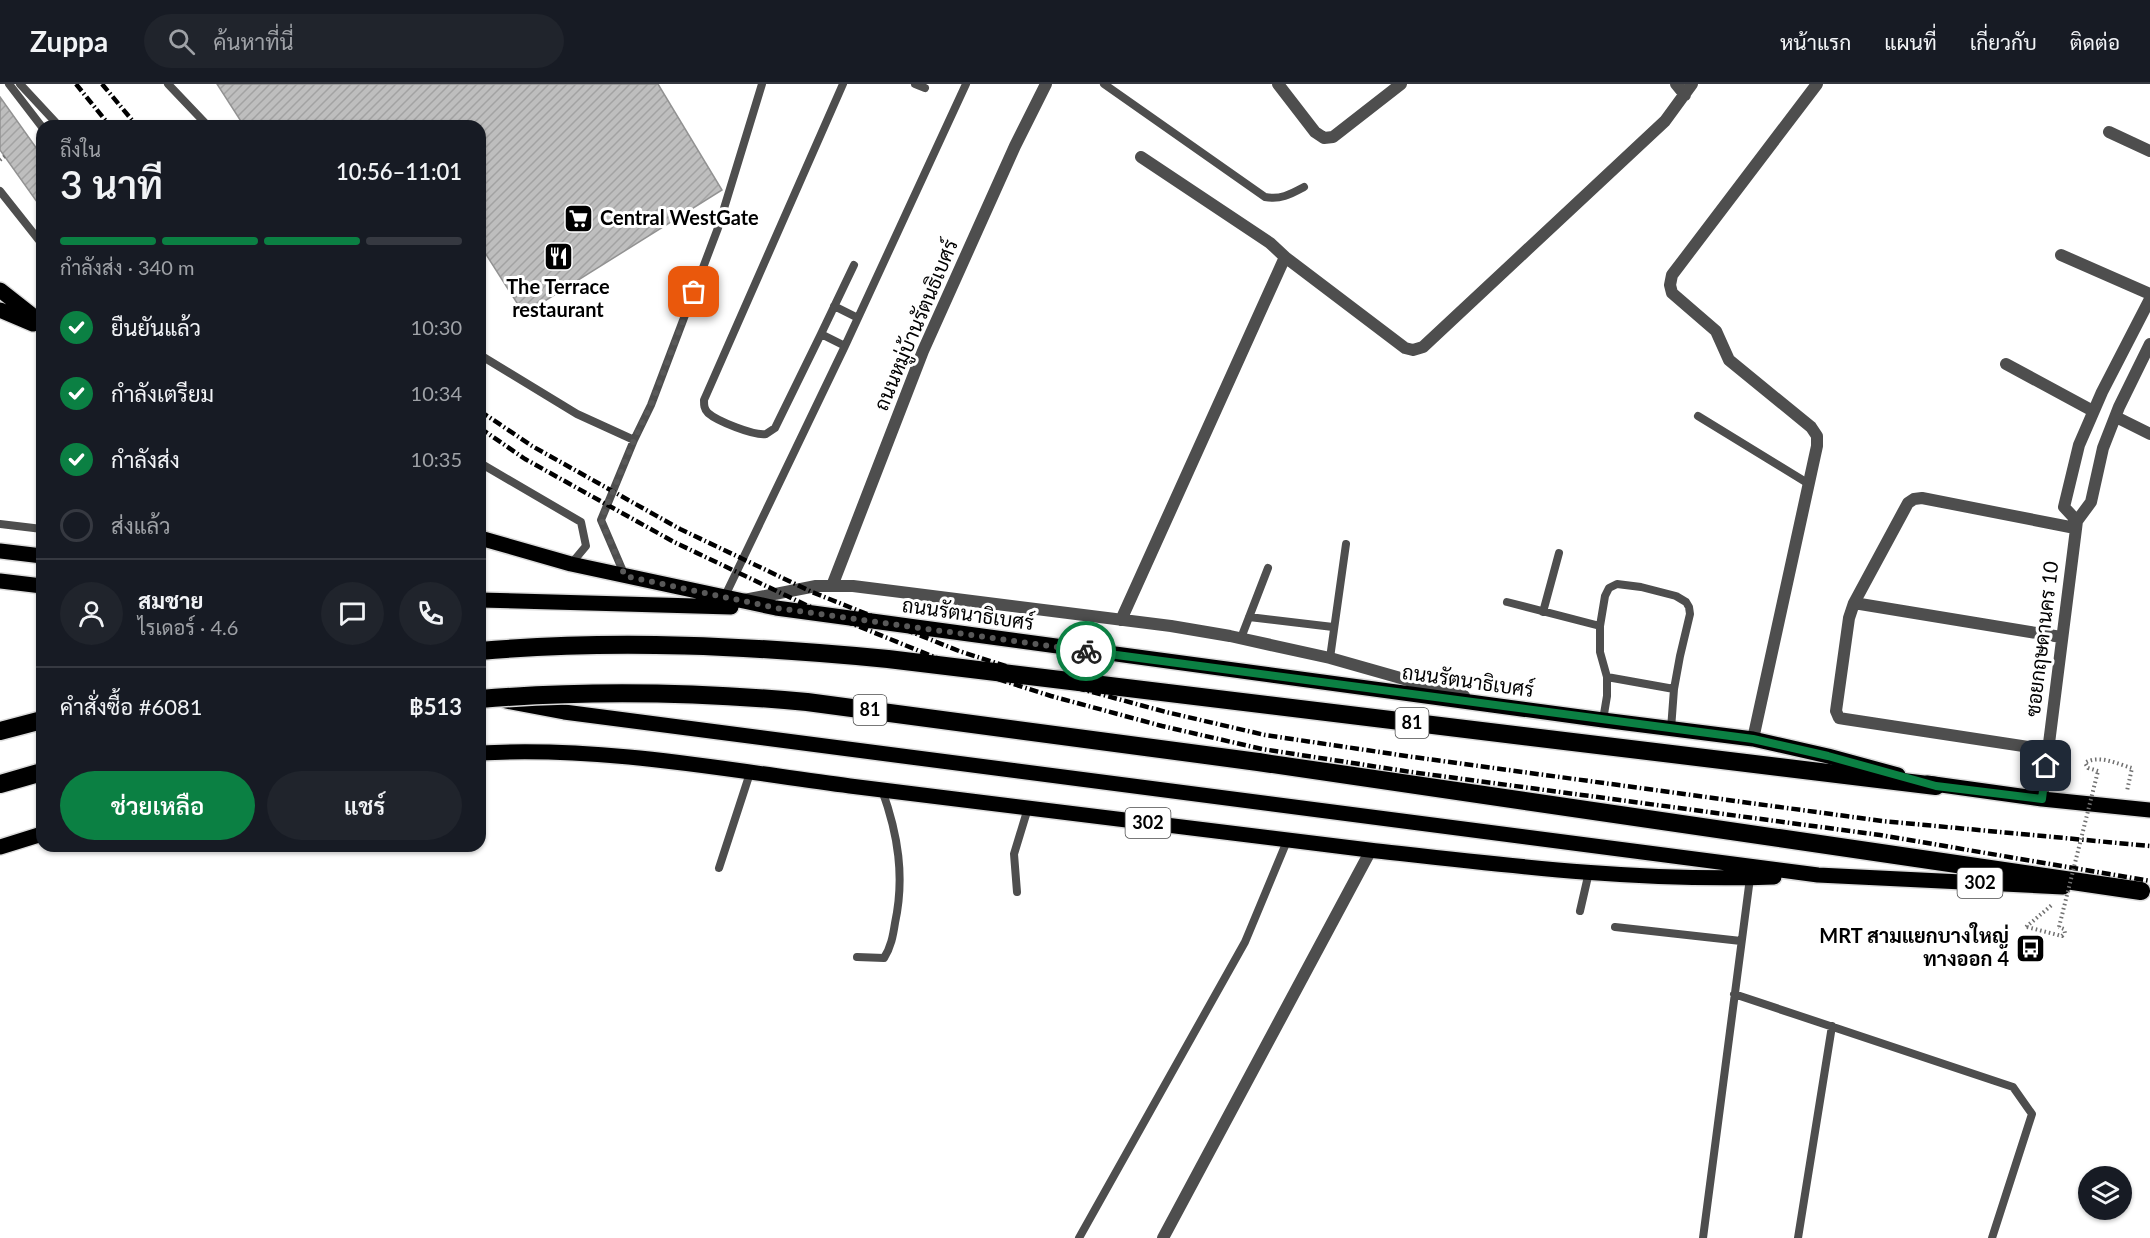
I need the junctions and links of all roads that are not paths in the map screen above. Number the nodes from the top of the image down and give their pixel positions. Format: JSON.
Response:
{"nodes":[{"id":1,"x":9,"y":84,"type":"edge"},
{"id":2,"x":20,"y":84,"type":"edge"},
{"id":3,"x":168,"y":84,"type":"edge"},
{"id":4,"x":762,"y":84,"type":"edge"},
{"id":5,"x":843,"y":84,"type":"edge"},
{"id":6,"x":915,"y":84,"type":"edge"},
{"id":7,"x":966,"y":84,"type":"edge"},
{"id":8,"x":1046,"y":84,"type":"edge"},
{"id":9,"x":1104,"y":84,"type":"edge"},
{"id":10,"x":1278,"y":84,"type":"edge"},
{"id":11,"x":1401,"y":84,"type":"edge"},
{"id":12,"x":1676,"y":84,"type":"edge"},
{"id":13,"x":1817,"y":84,"type":"edge"},
{"id":14,"x":925,"y":88,"type":"dead end"},
{"id":15,"x":1688,"y":89,"type":"edge"},
{"id":16,"x":37,"y":120,"type":"edge"},
{"id":17,"x":53,"y":120,"type":"edge"},
{"id":18,"x":202,"y":120,"type":"edge"},
{"id":19,"x":2109,"y":132,"type":"dead end"},
{"id":20,"x":2150,"y":151,"type":"edge"},
{"id":21,"x":1141,"y":157,"type":"dead end"},
{"id":22,"x":1304,"y":187,"type":"dead end"},
{"id":23,"x":0,"y":192,"type":"edge"},
{"id":24,"x":36,"y":237,"type":"edge"},
{"id":25,"x":2061,"y":255,"type":"dead end"},
{"id":26,"x":1285,"y":257,"type":"junction"},
{"id":27,"x":854,"y":265,"type":"dead end"},
{"id":28,"x":0,"y":290,"type":"edge"},
{"id":29,"x":2150,"y":294,"type":"edge"},
{"id":30,"x":2150,"y":299,"type":"edge"},
{"id":31,"x":834,"y":306,"type":"junction"},
{"id":32,"x":0,"y":310,"type":"edge"},
{"id":33,"x":36,"y":318,"type":"edge"},
{"id":34,"x":858,"y":318,"type":"junction"},
{"id":35,"x":36,"y":325,"type":"edge"},
{"id":36,"x":821,"y":334,"type":"junction"},
{"id":37,"x":2150,"y":344,"type":"edge"},
{"id":38,"x":845,"y":346,"type":"junction"},
{"id":39,"x":486,"y":359,"type":"edge"},
{"id":40,"x":2006,"y":364,"type":"dead end"},
{"id":41,"x":2093,"y":411,"type":"junction"},
{"id":42,"x":1698,"y":416,"type":"dead end"},
{"id":43,"x":2115,"y":417,"type":"junction"},
{"id":44,"x":2150,"y":434,"type":"edge"},
{"id":45,"x":634,"y":440,"type":"junction"},
{"id":46,"x":486,"y":467,"type":"edge"},
{"id":47,"x":1809,"y":484,"type":"junction"},
{"id":48,"x":0,"y":524,"type":"edge"},
{"id":49,"x":2076,"y":524,"type":"junction"},
{"id":50,"x":36,"y":528,"type":"edge"},
{"id":51,"x":486,"y":540,"type":"edge"},
{"id":52,"x":1346,"y":544,"type":"dead end"},
{"id":53,"x":0,"y":551,"type":"edge"},
{"id":54,"x":1559,"y":553,"type":"dead end"},
{"id":55,"x":36,"y":555,"type":"edge"},
{"id":56,"x":571,"y":564,"type":"junction"},
{"id":57,"x":1268,"y":568,"type":"dead end"},
{"id":58,"x":625,"y":576,"type":"junction"},
{"id":59,"x":0,"y":580,"type":"edge"},
{"id":60,"x":36,"y":585,"type":"edge"},
{"id":61,"x":832,"y":586,"type":"junction"},
{"id":62,"x":724,"y":598,"type":"junction"},
{"id":63,"x":486,"y":600,"type":"edge"},
{"id":64,"x":740,"y":601,"type":"junction"},
{"id":65,"x":1507,"y":602,"type":"dead end"},
{"id":66,"x":1854,"y":603,"type":"junction"},
{"id":67,"x":776,"y":608,"type":"junction"},
{"id":68,"x":1544,"y":612,"type":"junction"},
{"id":69,"x":1249,"y":617,"type":"junction"},
{"id":70,"x":1120,"y":620,"type":"junction"},
{"id":71,"x":1600,"y":626,"type":"junction"},
{"id":72,"x":1333,"y":627,"type":"junction"},
{"id":73,"x":2061,"y":637,"type":"junction"},
{"id":74,"x":1241,"y":639,"type":"junction"},
{"id":75,"x":486,"y":651,"type":"edge"},
{"id":76,"x":1330,"y":658,"type":"junction"},
{"id":77,"x":1607,"y":677,"type":"junction"},
{"id":78,"x":1674,"y":689,"type":"junction"},
{"id":79,"x":486,"y":697,"type":"edge"},
{"id":80,"x":486,"y":698,"type":"edge"},
{"id":81,"x":1505,"y":707,"type":"junction"},
{"id":82,"x":1603,"y":720,"type":"junction"},
{"id":83,"x":36,"y":722,"type":"edge"},
{"id":84,"x":1671,"y":729,"type":"junction"},
{"id":85,"x":0,"y":731,"type":"edge"},
{"id":86,"x":1753,"y":739,"type":"junction"},
{"id":87,"x":2049,"y":750,"type":"junction"},
{"id":88,"x":486,"y":753,"type":"edge"},
{"id":89,"x":750,"y":773,"type":"junction"},
{"id":90,"x":36,"y":774,"type":"edge"},
{"id":91,"x":0,"y":784,"type":"edge"},
{"id":92,"x":1936,"y":786,"type":"junction"},
{"id":93,"x":882,"y":790,"type":"junction"},
{"id":94,"x":2042,"y":799,"type":"junction"},
{"id":95,"x":1028,"y":808,"type":"junction"},
{"id":96,"x":2150,"y":810,"type":"edge"},
{"id":97,"x":36,"y":836,"type":"edge"},
{"id":98,"x":1287,"y":841,"type":"junction"},
{"id":99,"x":0,"y":847,"type":"edge"},
{"id":100,"x":1371,"y":850,"type":"junction"},
{"id":101,"x":718,"y":868,"type":"dead end"},
{"id":102,"x":1589,"y":872,"type":"junction"},
{"id":103,"x":1818,"y":875,"type":"junction"},
{"id":104,"x":1750,"y":878,"type":"junction"},
{"id":105,"x":1017,"y":892,"type":"dead end"},
{"id":106,"x":2145,"y":892,"type":"edge"},
{"id":107,"x":1580,"y":911,"type":"dead end"},
{"id":108,"x":1615,"y":927,"type":"dead end"},
{"id":109,"x":1741,"y":941,"type":"junction"},
{"id":110,"x":856,"y":957,"type":"dead end"},
{"id":111,"x":1734,"y":994,"type":"junction"},
{"id":112,"x":1832,"y":1026,"type":"junction"},
{"id":113,"x":1079,"y":1238,"type":"edge"},
{"id":114,"x":1163,"y":1238,"type":"edge"},
{"id":115,"x":1703,"y":1238,"type":"edge"},
{"id":116,"x":1797,"y":1238,"type":"edge"},
{"id":117,"x":1992,"y":1238,"type":"edge"}],
"edges":[{"from":1,"to":16,"type":"lane"},
{"from":2,"to":17,"type":"lane"},
{"from":3,"to":18,"type":"lane"},
{"from":4,"to":45,"type":"lane"},
{"from":5,"to":36,"type":"lane"},
{"from":6,"to":14,"type":"lane"},
{"from":7,"to":34,"type":"lane"},
{"from":8,"to":61,"type":"street","name":"ถนนหมู่บ้านรัตนธิเบศร์"},
{"from":9,"to":22,"type":"lane"},
{"from":10,"to":11,"type":"street"},
{"from":12,"to":15,"type":"street"},
{"from":13,"to":47,"type":"street"},
{"from":15,"to":26,"type":"street"},
{"from":19,"to":20,"type":"street"},
{"from":21,"to":26,"type":"street"},
{"from":23,"to":24,"type":"lane"},
{"from":25,"to":29,"type":"street"},
{"from":26,"to":70,"type":"street"},
{"from":27,"to":31,"type":"lane"},
{"from":28,"to":33,"type":"main road"},
{"from":30,"to":41,"type":"street","name":"ซอยกฤษดานคร 10"},
{"from":31,"to":34,"type":"lane"},
{"from":31,"to":36,"type":"lane"},
{"from":32,"to":35,"type":"main road"},
{"from":34,"to":38,"type":"lane"},
{"from":36,"to":38,"type":"lane"},
{"from":37,"to":43,"type":"street","name":"ซอยกฤษดานคร 10"},
{"from":38,"to":62,"type":"lane"},
{"from":39,"to":45,"type":"lane"},
{"from":40,"to":41,"type":"street"},
{"from":41,"to":49,"type":"street","name":"ซอยกฤษดานคร 10"},
{"from":42,"to":47,"type":"lane"},
{"from":43,"to":44,"type":"street"},
{"from":43,"to":49,"type":"street","name":"ซอยกฤษดานคร 10"},
{"from":45,"to":58,"type":"lane"},
{"from":46,"to":56,"type":"lane"},
{"from":47,"to":86,"type":"street"},
{"from":48,"to":50,"type":"lane"},
{"from":49,"to":66,"type":"street"},
{"from":49,"to":73,"type":"street","name":"ซอยกฤษดานคร 10"},
{"from":51,"to":56,"type":"main road"},
{"from":52,"to":72,"type":"lane"},
{"from":53,"to":55,"type":"main road"},
{"from":54,"to":68,"type":"lane"},
{"from":56,"to":58,"type":"main road"},
{"from":57,"to":69,"type":"lane"},
{"from":58,"to":62,"type":"main road"},
{"from":59,"to":60,"type":"main road"},
{"from":61,"to":64,"type":"street"},
{"from":61,"to":70,"type":"street"},
{"from":62,"to":64,"type":"main road"},
{"from":63,"to":67,"type":"main road"},
{"from":64,"to":67,"type":"main road"},
{"from":65,"to":68,"type":"lane"},
{"from":66,"to":73,"type":"street"},
{"from":66,"to":87,"type":"street"},
{"from":67,"to":81,"type":"main road","name":"ถนนรัตนาธิเบศร์"},
{"from":68,"to":71,"type":"lane"},
{"from":69,"to":72,"type":"lane"},
{"from":69,"to":74,"type":"lane"},
{"from":70,"to":74,"type":"street"},
{"from":71,"to":77,"type":"lane"},
{"from":71,"to":78,"type":"lane"},
{"from":72,"to":76,"type":"lane"},
{"from":73,"to":87,"type":"street","name":"ซอยกฤษดานคร 10"},
{"from":74,"to":76,"type":"street"},
{"from":75,"to":92,"type":"highway","number":"81"},
{"from":76,"to":81,"type":"street"},
{"from":77,"to":78,"type":"lane"},
{"from":77,"to":82,"type":"lane"},
{"from":78,"to":84,"type":"lane"},
{"from":79,"to":106,"type":"highway","number":"81","bridge":true},
{"from":80,"to":103,"type":"main road"},
{"from":81,"to":82,"type":"main road","name":"ถนนรัตนาธิเบศร์"},
{"from":82,"to":84,"type":"main road","name":"ถนนรัตนาธิเบศร์"},
{"from":83,"to":85,"type":"highway"},
{"from":84,"to":86,"type":"main road","name":"ถนนรัตนาธิเบศร์"},
{"from":86,"to":92,"type":"main road","name":"ถนนรัตนาธิเบศร์"},
{"from":87,"to":94,"type":"street","name":"ซอยกฤษดานคร 10"},
{"from":88,"to":89,"type":"main road","number":"302"},
{"from":89,"to":93,"type":"main road","number":"302"},
{"from":89,"to":101,"type":"lane"},
{"from":90,"to":91,"type":"highway"},
{"from":92,"to":94,"type":"main road","name":"ถนนรัตนาธิเบศร์"},
{"from":93,"to":95,"type":"main road","number":"302"},
{"from":93,"to":110,"type":"lane"},
{"from":94,"to":96,"type":"main road","name":"ถนนรัตนาธิเบศร์"},
{"from":95,"to":98,"type":"main road","number":"302"},
{"from":95,"to":105,"type":"lane"},
{"from":97,"to":99,"type":"main road"},
{"from":98,"to":100,"type":"main road","number":"302"},
{"from":98,"to":113,"type":"lane"},
{"from":100,"to":102,"type":"main road","number":"302"},
{"from":100,"to":114,"type":"street"},
{"from":102,"to":104,"type":"main road","number":"302"},
{"from":102,"to":107,"type":"lane"},
{"from":103,"to":104,"type":"main road","number":"302"},
{"from":103,"to":106,"type":"main road","number":"302"},
{"from":104,"to":109,"type":"lane"},
{"from":108,"to":109,"type":"lane"},
{"from":109,"to":111,"type":"lane"},
{"from":111,"to":112,"type":"lane"},
{"from":111,"to":115,"type":"lane"},
{"from":112,"to":116,"type":"lane"},
{"from":112,"to":117,"type":"lane"}]}
